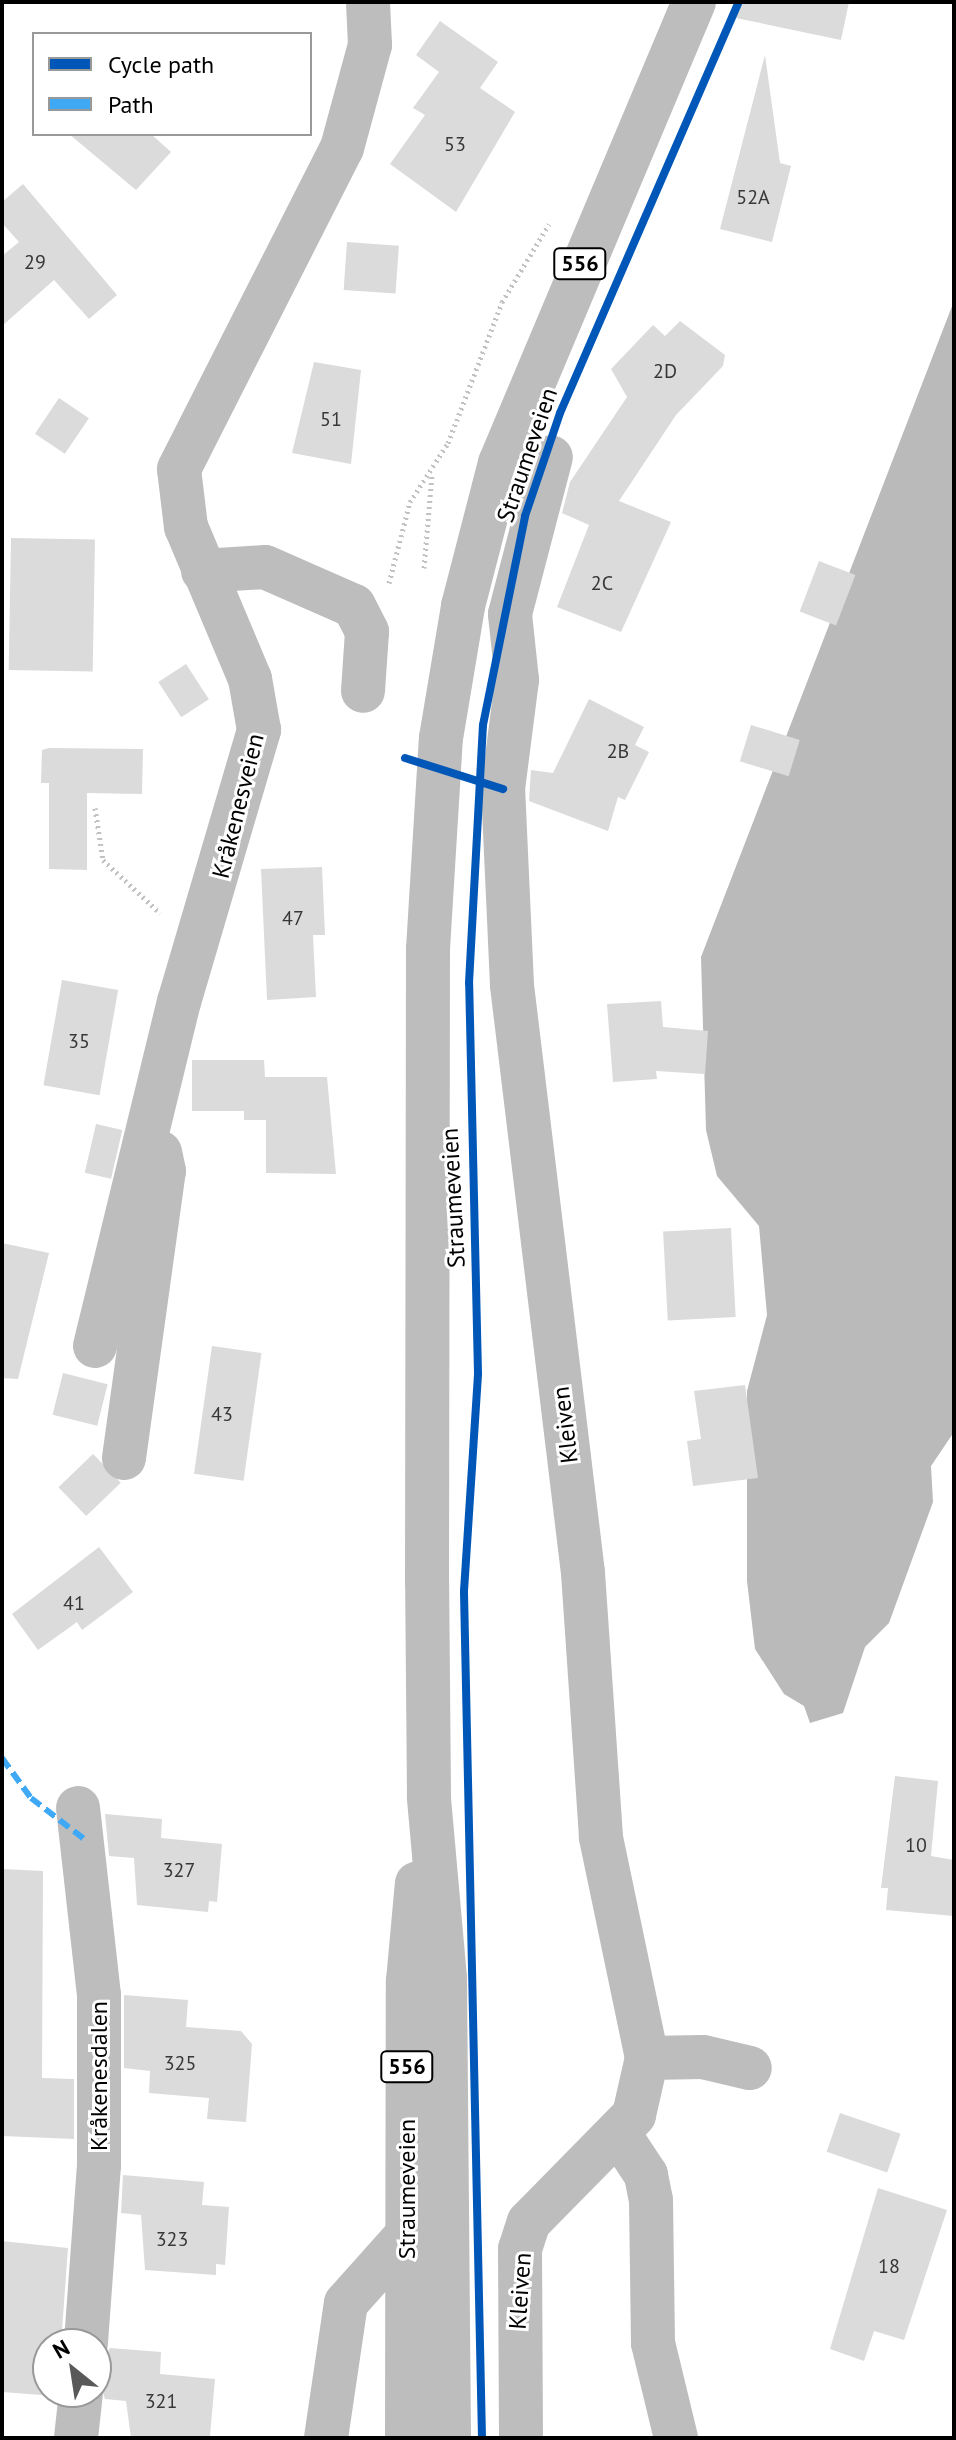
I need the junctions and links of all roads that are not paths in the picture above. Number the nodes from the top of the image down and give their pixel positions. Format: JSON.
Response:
{"nodes":[{"id":1,"x":368,"y":2,"type":"edge"},
{"id":2,"x":694,"y":2,"type":"edge"},
{"id":3,"x":551,"y":457,"type":"dead end"},
{"id":4,"x":203,"y":571,"type":"junction"},
{"id":5,"x":363,"y":691,"type":"dead end"},
{"id":6,"x":150,"y":1143,"type":"junction"},
{"id":7,"x":95,"y":1346,"type":"dead end"},
{"id":8,"x":124,"y":1458,"type":"dead end"},
{"id":9,"x":429,"y":1797,"type":"junction"},
{"id":10,"x":78,"y":1808,"type":"dead end"},
{"id":11,"x":647,"y":2058,"type":"junction"},
{"id":12,"x":750,"y":2068,"type":"dead end"},
{"id":13,"x":619,"y":2134,"type":"junction"},
{"id":14,"x":406,"y":2236,"type":"junction"},
{"id":15,"x":87,"y":2328,"type":"edge"},
{"id":16,"x":79,"y":2408,"type":"edge"},
{"id":17,"x":76,"y":2438,"type":"edge"},
{"id":18,"x":326,"y":2438,"type":"edge"},
{"id":19,"x":407,"y":2438,"type":"edge"},
{"id":20,"x":449,"y":2438,"type":"edge"},
{"id":21,"x":521,"y":2438,"type":"edge"},
{"id":22,"x":676,"y":2438,"type":"edge"}],
"edges":[{"from":1,"to":4,"type":"street","name":"Kråkenesveien"},
{"from":2,"to":9,"type":"street","name":"Straumeveien","number":"556"},
{"from":3,"to":11,"type":"street","name":"Kleiven"},
{"from":4,"to":5,"type":"street"},
{"from":4,"to":6,"type":"street","name":"Kråkenesveien"},
{"from":6,"to":7,"type":"street","name":"Kråkenesveien"},
{"from":6,"to":8,"type":"street"},
{"from":9,"to":14,"type":"street","name":"Straumeveien","number":"556"},
{"from":9,"to":20,"type":"street","name":"Straumeveien","number":"556"},
{"from":10,"to":15,"type":"street","name":"Kråkenesdalen"},
{"from":11,"to":12,"type":"street"},
{"from":11,"to":13,"type":"street","name":"Kleiven"},
{"from":13,"to":21,"type":"street","name":"Kleiven"},
{"from":13,"to":22,"type":"street"},
{"from":14,"to":18,"type":"street"},
{"from":14,"to":19,"type":"street","name":"Straumeveien","number":"556"},
{"from":16,"to":17,"type":"street"}]}
